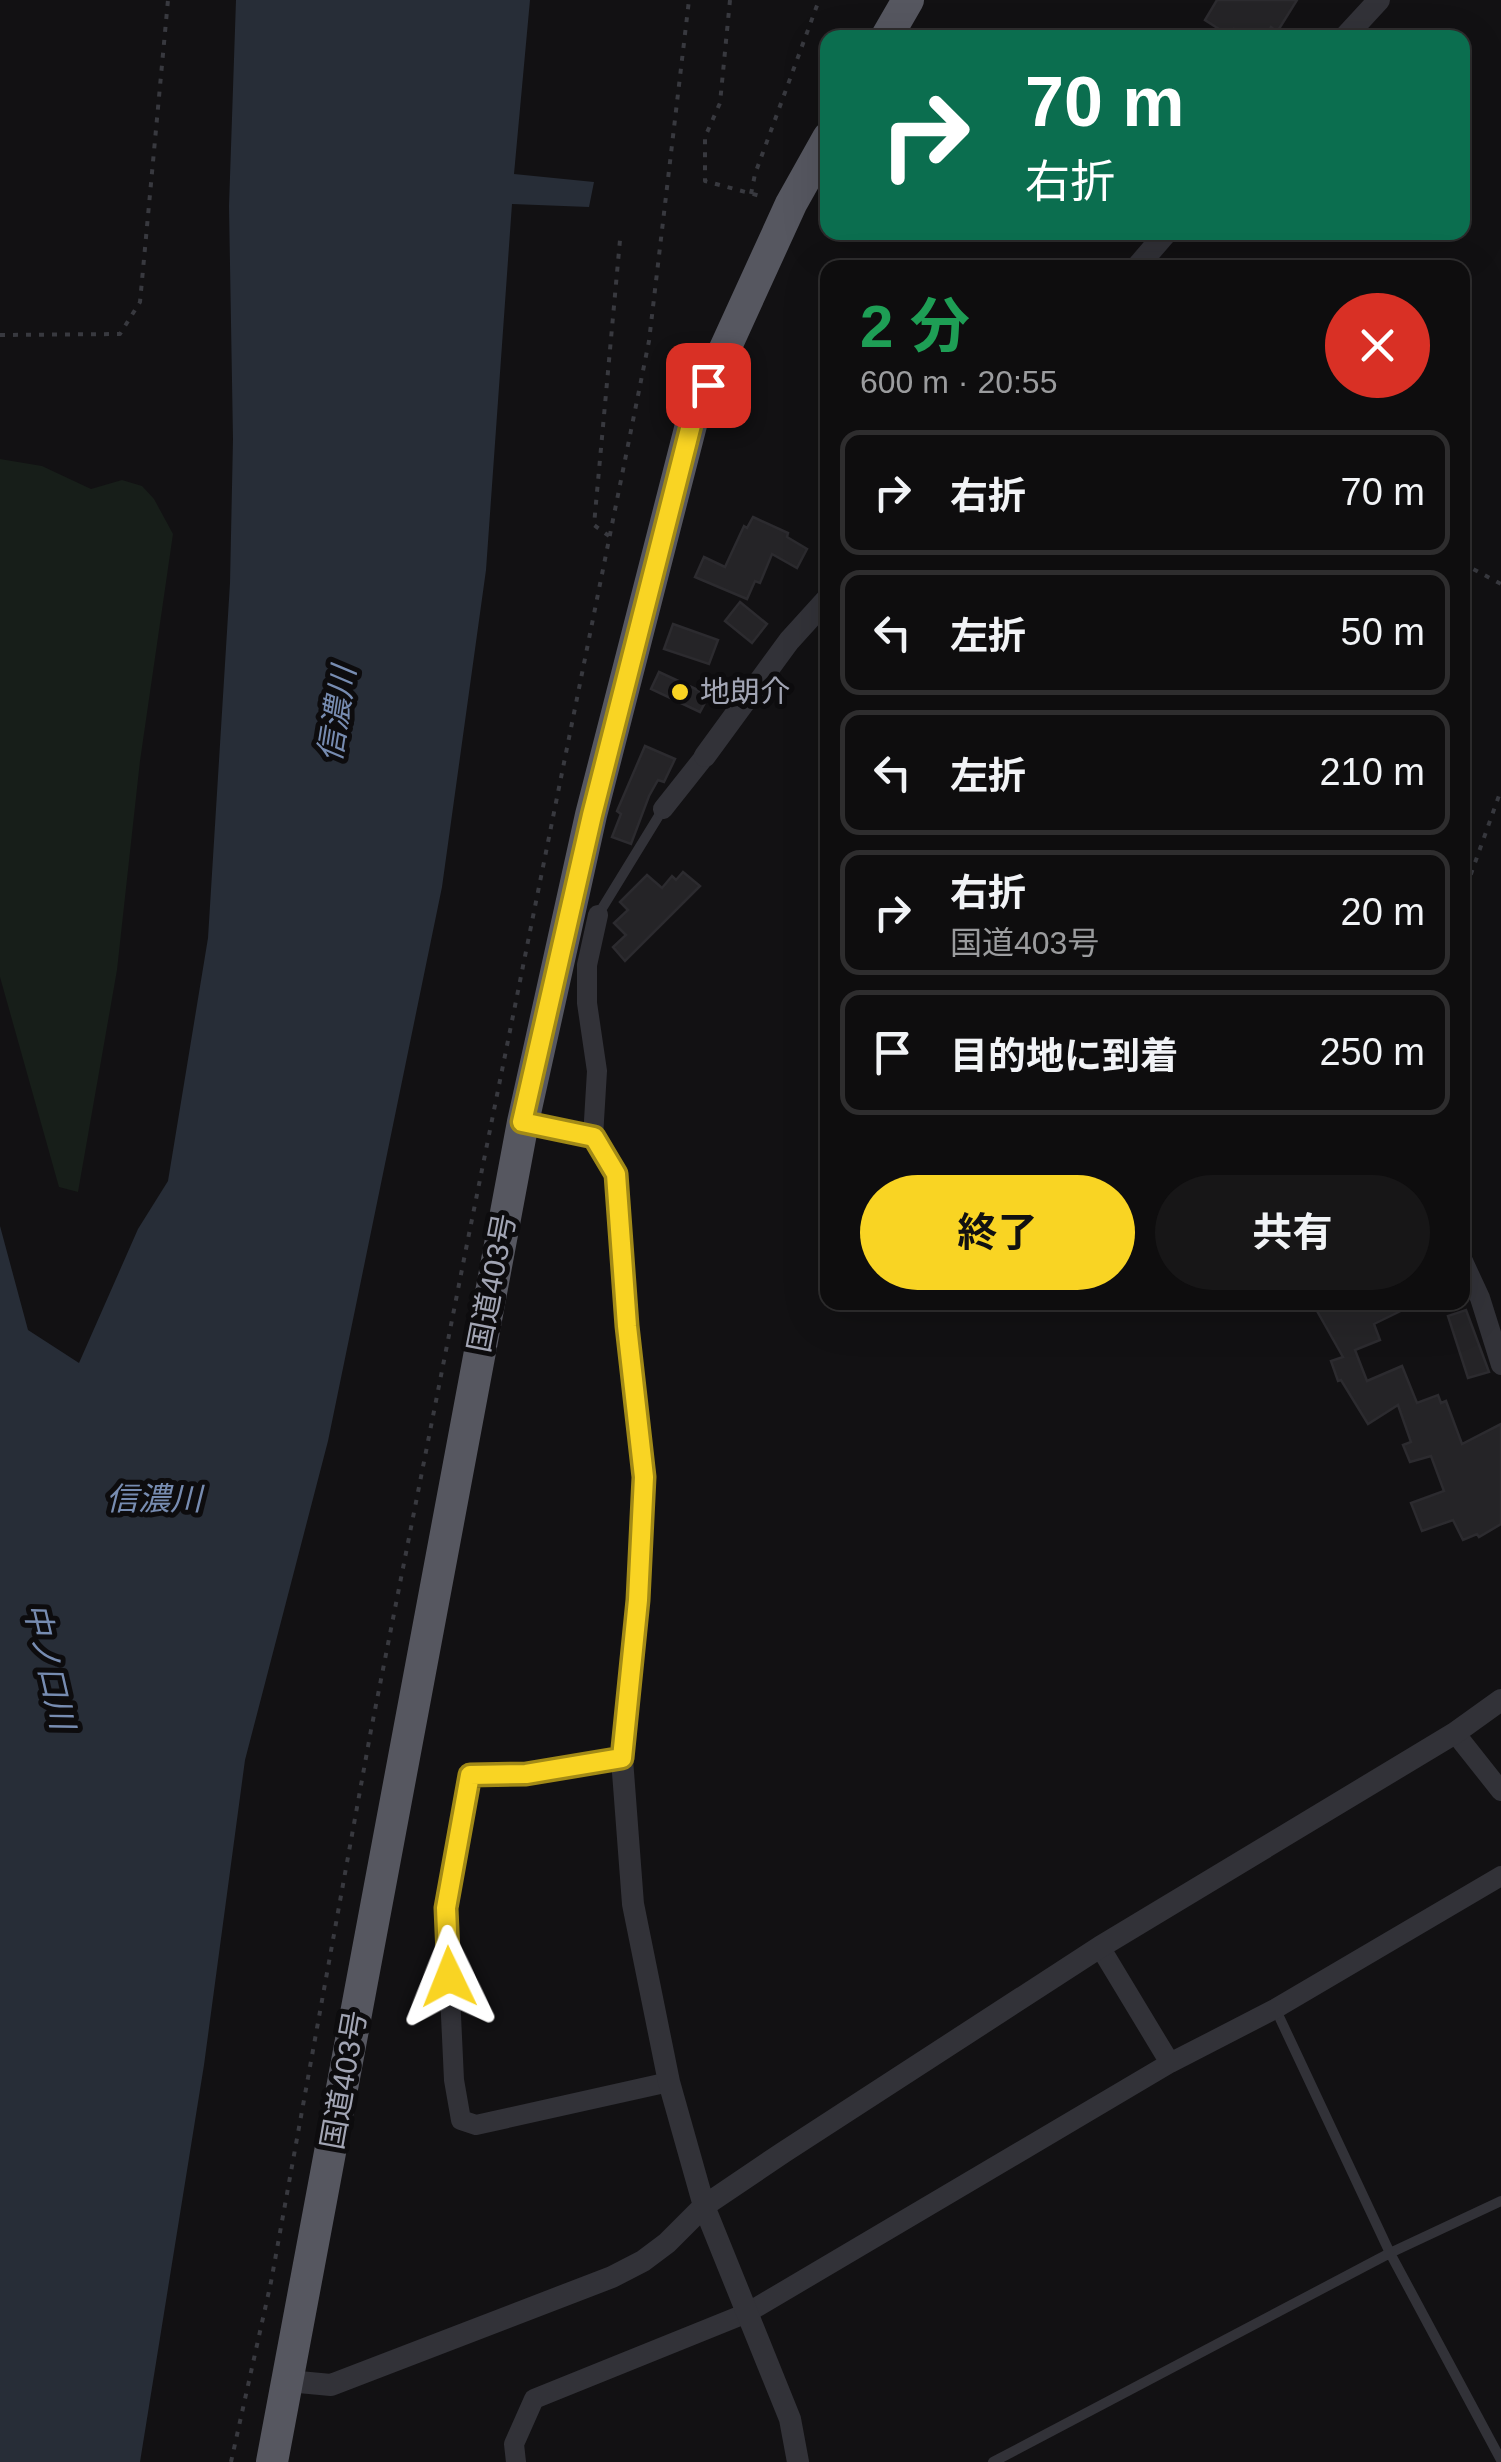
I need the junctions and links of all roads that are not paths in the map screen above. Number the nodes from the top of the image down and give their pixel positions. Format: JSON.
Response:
{"nodes":[{"id":1,"x":908,"y":0,"type":"edge"},
{"id":2,"x":1379,"y":0,"type":"edge"},
{"id":3,"x":891,"y":30,"type":"edge"},
{"id":4,"x":1351,"y":30,"type":"edge"},
{"id":5,"x":820,"y":153,"type":"edge"},
{"id":6,"x":1160,"y":240,"type":"edge"},
{"id":7,"x":1143,"y":260,"type":"edge"},
{"id":8,"x":820,"y":607,"type":"edge"},
{"id":9,"x":706,"y":756,"type":"joint"},
{"id":10,"x":662,"y":809,"type":"joint"},
{"id":11,"x":598,"y":914,"type":"joint"},
{"id":12,"x":522,"y":1122,"type":"junction"},
{"id":13,"x":594,"y":1137,"type":"junction"},
{"id":14,"x":1470,"y":1276,"type":"edge"},
{"id":15,"x":1501,"y":1366,"type":"edge"},
{"id":16,"x":1501,"y":1700,"type":"edge"},
{"id":17,"x":1455,"y":1734,"type":"junction"},
{"id":18,"x":622,"y":1758,"type":"junction"},
{"id":19,"x":1501,"y":1791,"type":"edge"},
{"id":20,"x":1501,"y":1876,"type":"edge"},
{"id":21,"x":1100,"y":1946,"type":"junction"},
{"id":22,"x":1275,"y":2009,"type":"junction"},
{"id":23,"x":1170,"y":2062,"type":"junction"},
{"id":24,"x":669,"y":2082,"type":"junction"},
{"id":25,"x":1501,"y":2201,"type":"edge"},
{"id":26,"x":704,"y":2206,"type":"junction"},
{"id":27,"x":1390,"y":2254,"type":"junction"},
{"id":28,"x":748,"y":2313,"type":"junction"},
{"id":29,"x":288,"y":2380,"type":"junction"},
{"id":30,"x":1501,"y":2460,"type":"edge"},
{"id":31,"x":272,"y":2462,"type":"edge"},
{"id":32,"x":516,"y":2462,"type":"edge"},
{"id":33,"x":798,"y":2462,"type":"edge"},
{"id":34,"x":993,"y":2462,"type":"edge"}],
"edges":[{"from":1,"to":3,"type":"highway"},
{"from":2,"to":4,"type":"street"},
{"from":5,"to":12,"type":"highway","name":"国道403号"},
{"from":6,"to":7,"type":"street"},
{"from":8,"to":9,"type":"street"},
{"from":9,"to":10,"type":"street"},
{"from":10,"to":11,"type":"lane"},
{"from":11,"to":13,"type":"street"},
{"from":12,"to":13,"type":"street"},
{"from":12,"to":29,"type":"highway","name":"国道403号"},
{"from":13,"to":18,"type":"street"},
{"from":14,"to":15,"type":"street"},
{"from":16,"to":17,"type":"street"},
{"from":17,"to":19,"type":"street"},
{"from":17,"to":21,"type":"street"},
{"from":18,"to":24,"type":"street"},
{"from":18,"to":24,"type":"street"},
{"from":20,"to":22,"type":"street"},
{"from":21,"to":23,"type":"street"},
{"from":21,"to":26,"type":"street"},
{"from":22,"to":23,"type":"street"},
{"from":22,"to":27,"type":"lane"},
{"from":23,"to":28,"type":"street"},
{"from":24,"to":26,"type":"street"},
{"from":25,"to":27,"type":"lane"},
{"from":26,"to":28,"type":"street"},
{"from":26,"to":29,"type":"street"},
{"from":27,"to":30,"type":"lane"},
{"from":27,"to":34,"type":"lane"},
{"from":28,"to":32,"type":"street"},
{"from":28,"to":33,"type":"street"},
{"from":29,"to":31,"type":"highway","name":"国道403号"}]}
